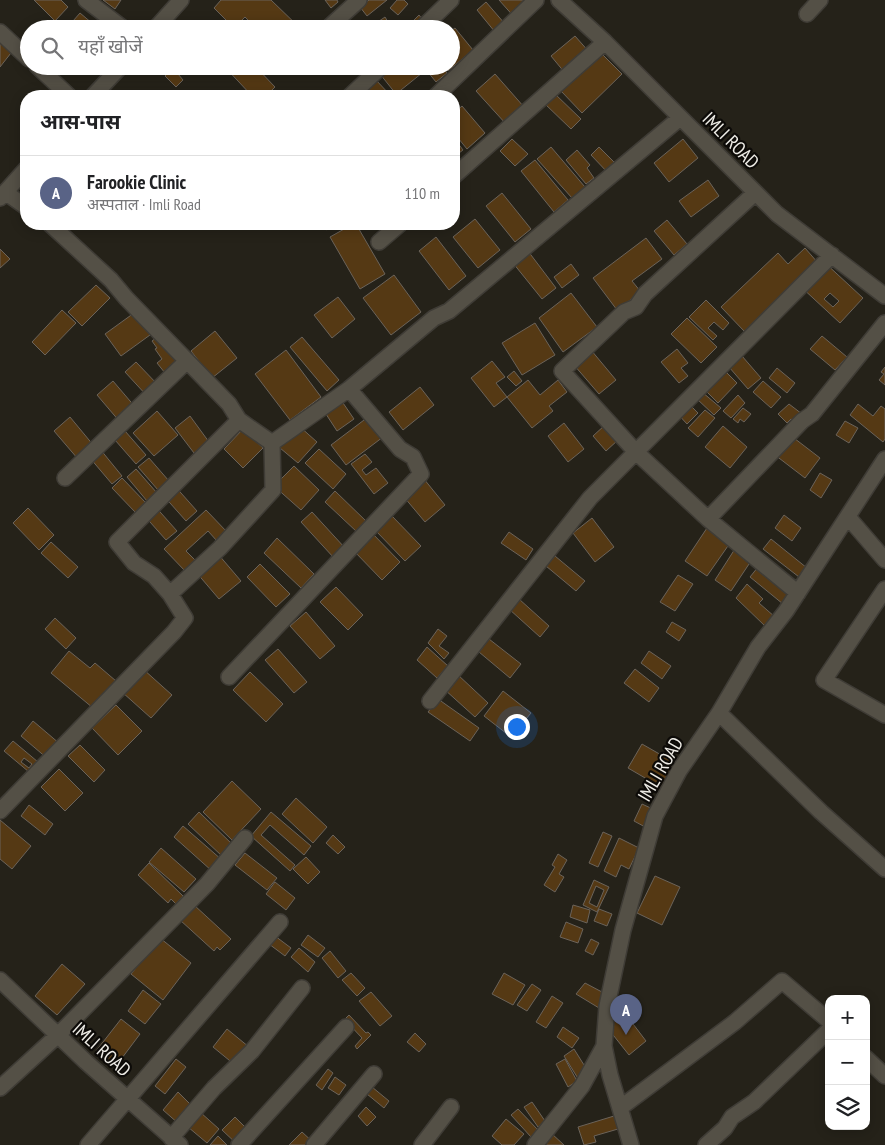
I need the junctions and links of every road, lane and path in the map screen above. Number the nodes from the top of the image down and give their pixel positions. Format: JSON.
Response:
{"nodes":[{"id":1,"x":86,"y":0,"type":"edge"},
{"id":2,"x":181,"y":0,"type":"edge"},
{"id":3,"x":359,"y":0,"type":"edge"},
{"id":4,"x":451,"y":0,"type":"edge"},
{"id":5,"x":536,"y":0,"type":"edge"},
{"id":6,"x":559,"y":0,"type":"edge"},
{"id":7,"x":820,"y":0,"type":"edge"},
{"id":8,"x":807,"y":14,"type":"dead end"},
{"id":9,"x":112,"y":20,"type":"edge"},
{"id":10,"x":163,"y":20,"type":"edge"},
{"id":11,"x":337,"y":20,"type":"edge"},
{"id":12,"x":430,"y":20,"type":"edge"},
{"id":13,"x":0,"y":32,"type":"edge"},
{"id":14,"x":605,"y":42,"type":"junction"},
{"id":15,"x":20,"y":51,"type":"edge"},
{"id":16,"x":460,"y":73,"type":"edge"},
{"id":17,"x":47,"y":75,"type":"edge"},
{"id":18,"x":113,"y":75,"type":"edge"},
{"id":19,"x":372,"y":75,"type":"edge"},
{"id":20,"x":458,"y":75,"type":"edge"},
{"id":21,"x":63,"y":90,"type":"edge"},
{"id":22,"x":99,"y":90,"type":"edge"},
{"id":23,"x":356,"y":90,"type":"edge"},
{"id":24,"x":442,"y":90,"type":"edge"},
{"id":25,"x":680,"y":118,"type":"junction"},
{"id":26,"x":460,"y":171,"type":"edge"},
{"id":27,"x":20,"y":176,"type":"edge"},
{"id":28,"x":755,"y":192,"type":"junction"},
{"id":29,"x":3,"y":195,"type":"edge"},
{"id":30,"x":20,"y":204,"type":"edge"},
{"id":31,"x":57,"y":230,"type":"edge"},
{"id":32,"x":393,"y":230,"type":"edge"},
{"id":33,"x":379,"y":242,"type":"dead end"},
{"id":34,"x":832,"y":255,"type":"junction"},
{"id":35,"x":885,"y":296,"type":"edge"},
{"id":36,"x":885,"y":323,"type":"edge"},
{"id":37,"x":187,"y":361,"type":"junction"},
{"id":38,"x":349,"y":388,"type":"junction"},
{"id":39,"x":239,"y":420,"type":"junction"},
{"id":40,"x":272,"y":444,"type":"junction"},
{"id":41,"x":636,"y":452,"type":"junction"},
{"id":42,"x":885,"y":460,"type":"edge"},
{"id":43,"x":65,"y":478,"type":"dead end"},
{"id":44,"x":848,"y":517,"type":"junction"},
{"id":45,"x":708,"y":519,"type":"junction"},
{"id":46,"x":885,"y":560,"type":"edge"},
{"id":47,"x":885,"y":589,"type":"edge"},
{"id":48,"x":798,"y":593,"type":"junction"},
{"id":49,"x":170,"y":594,"type":"junction"},
{"id":50,"x":228,"y":677,"type":"dead end"},
{"id":51,"x":430,"y":700,"type":"dead end"},
{"id":52,"x":719,"y":713,"type":"junction"},
{"id":53,"x":885,"y":715,"type":"edge"},
{"id":54,"x":0,"y":811,"type":"edge"},
{"id":55,"x":245,"y":838,"type":"dead end"},
{"id":56,"x":885,"y":869,"type":"edge"},
{"id":57,"x":280,"y":922,"type":"dead end"},
{"id":58,"x":0,"y":980,"type":"edge"},
{"id":59,"x":302,"y":988,"type":"dead end"},
{"id":60,"x":825,"y":1018,"type":"edge"},
{"id":61,"x":346,"y":1028,"type":"dead end"},
{"id":62,"x":825,"y":1034,"type":"edge"},
{"id":63,"x":58,"y":1035,"type":"junction"},
{"id":64,"x":604,"y":1046,"type":"junction"},
{"id":65,"x":870,"y":1062,"type":"edge"},
{"id":66,"x":374,"y":1074,"type":"dead end"},
{"id":67,"x":885,"y":1076,"type":"edge"},
{"id":68,"x":0,"y":1088,"type":"edge"},
{"id":69,"x":127,"y":1098,"type":"junction"},
{"id":70,"x":451,"y":1107,"type":"dead end"},
{"id":71,"x":620,"y":1108,"type":"junction"},
{"id":72,"x":176,"y":1141,"type":"edge"},
{"id":73,"x":88,"y":1145,"type":"edge"},
{"id":74,"x":239,"y":1145,"type":"edge"},
{"id":75,"x":314,"y":1145,"type":"edge"},
{"id":76,"x":422,"y":1145,"type":"edge"},
{"id":77,"x":535,"y":1145,"type":"edge"},
{"id":78,"x":631,"y":1145,"type":"edge"},
{"id":79,"x":706,"y":1145,"type":"edge"}],
"edges":[{"from":1,"to":9,"type":"street"},
{"from":2,"to":10,"type":"street"},
{"from":3,"to":11,"type":"street"},
{"from":4,"to":12,"type":"street"},
{"from":5,"to":16,"type":"street"},
{"from":6,"to":14,"type":"street","name":"IMLI ROAD"},
{"from":7,"to":8,"type":"street"},
{"from":13,"to":15,"type":"street"},
{"from":14,"to":25,"type":"street","name":"IMLI ROAD"},
{"from":14,"to":26,"type":"street"},
{"from":17,"to":21,"type":"street"},
{"from":18,"to":22,"type":"street"},
{"from":19,"to":23,"type":"street"},
{"from":20,"to":24,"type":"street"},
{"from":25,"to":28,"type":"street","name":"IMLI ROAD"},
{"from":25,"to":38,"type":"street"},
{"from":27,"to":29,"type":"street"},
{"from":28,"to":34,"type":"street","name":"IMLI ROAD"},
{"from":28,"to":41,"type":"street"},
{"from":29,"to":30,"type":"street"},
{"from":31,"to":37,"type":"street"},
{"from":32,"to":33,"type":"street"},
{"from":34,"to":35,"type":"street","name":"IMLI ROAD"},
{"from":34,"to":41,"type":"street"},
{"from":36,"to":45,"type":"street"},
{"from":37,"to":39,"type":"street"},
{"from":37,"to":43,"type":"street"},
{"from":38,"to":40,"type":"street"},
{"from":38,"to":50,"type":"street"},
{"from":39,"to":40,"type":"street"},
{"from":39,"to":49,"type":"street"},
{"from":40,"to":49,"type":"street"},
{"from":41,"to":45,"type":"street"},
{"from":41,"to":51,"type":"street"},
{"from":42,"to":44,"type":"street","name":"IMLI ROAD"},
{"from":44,"to":46,"type":"street"},
{"from":44,"to":48,"type":"street","name":"IMLI ROAD"},
{"from":45,"to":48,"type":"street"},
{"from":47,"to":53,"type":"street"},
{"from":48,"to":52,"type":"street","name":"IMLI ROAD"},
{"from":49,"to":54,"type":"street"},
{"from":52,"to":56,"type":"street"},
{"from":52,"to":64,"type":"street","name":"IMLI ROAD"},
{"from":55,"to":63,"type":"street"},
{"from":57,"to":69,"type":"street"},
{"from":58,"to":63,"type":"street","name":"IMLI ROAD"},
{"from":59,"to":72,"type":"street"},
{"from":60,"to":71,"type":"street"},
{"from":61,"to":74,"type":"street"},
{"from":62,"to":79,"type":"street"},
{"from":63,"to":68,"type":"street"},
{"from":63,"to":69,"type":"street","name":"IMLI ROAD"},
{"from":64,"to":71,"type":"street","name":"IMLI ROAD"},
{"from":64,"to":77,"type":"street"},
{"from":65,"to":67,"type":"street"},
{"from":66,"to":75,"type":"street"},
{"from":69,"to":72,"type":"street","name":"IMLI ROAD"},
{"from":69,"to":73,"type":"street"},
{"from":70,"to":76,"type":"street"},
{"from":71,"to":78,"type":"street","name":"IMLI ROAD"}]}
